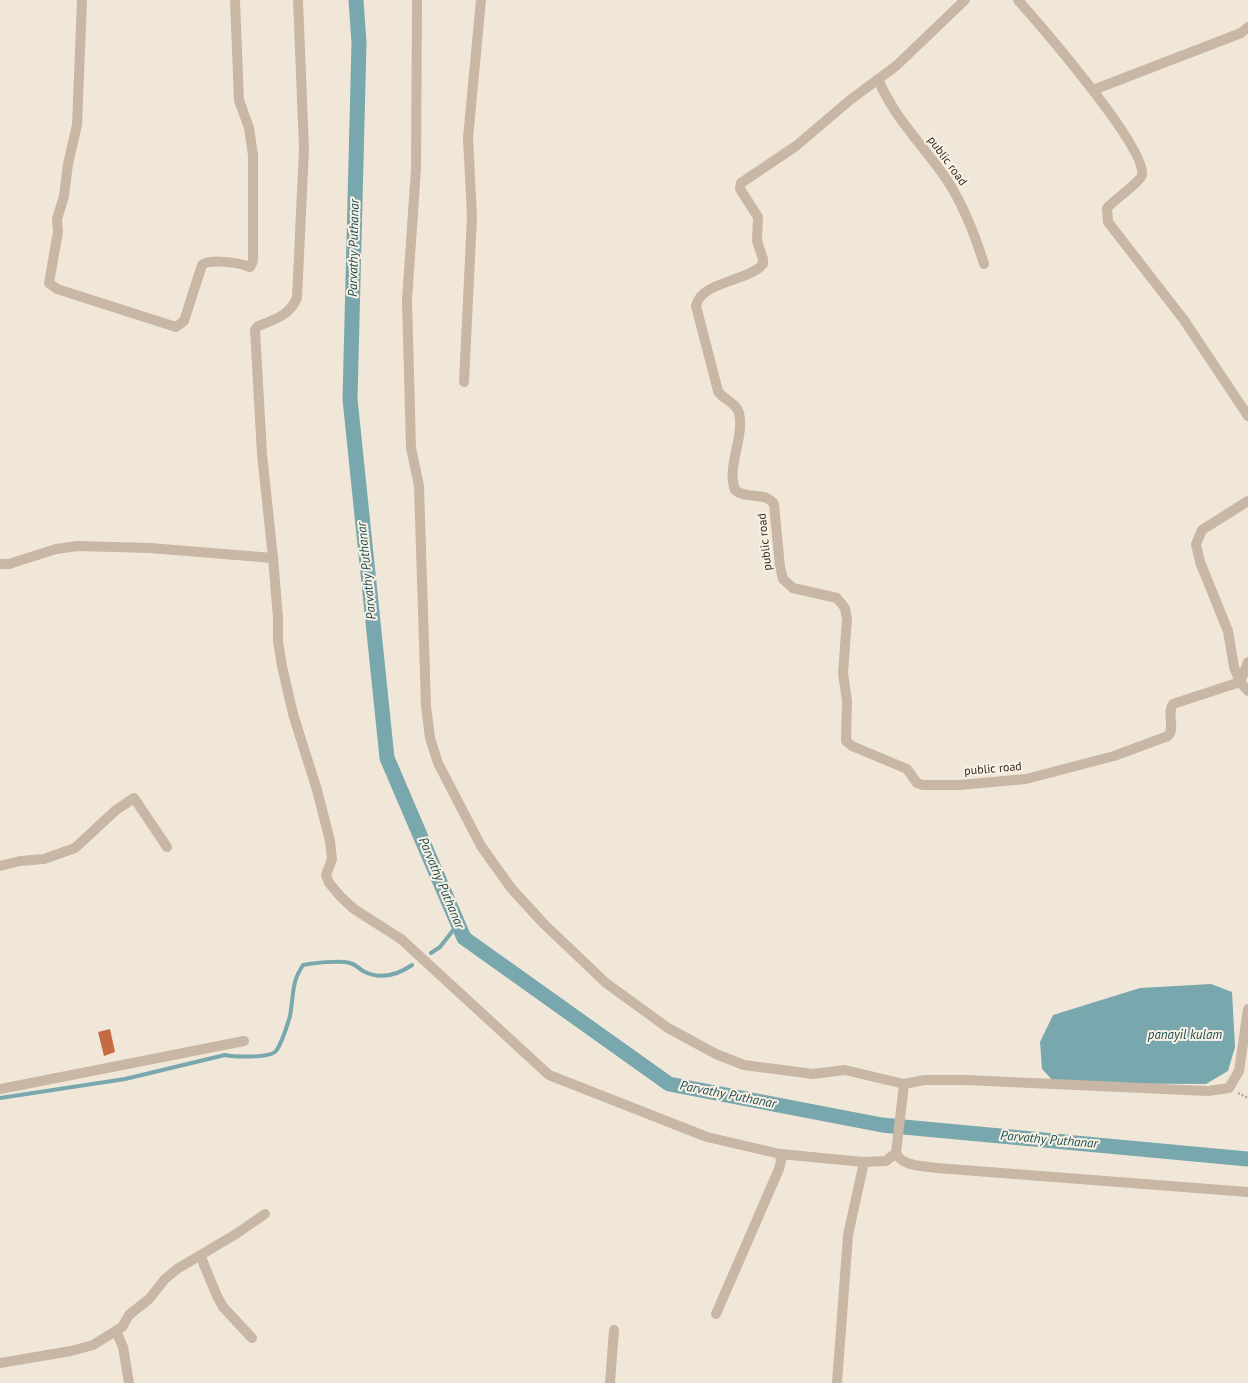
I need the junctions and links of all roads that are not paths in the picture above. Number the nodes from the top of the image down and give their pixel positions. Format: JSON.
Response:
{"nodes":[{"id":1,"x":82,"y":0,"type":"edge"},
{"id":2,"x":235,"y":0,"type":"edge"},
{"id":3,"x":298,"y":0,"type":"edge"},
{"id":4,"x":418,"y":0,"type":"edge"},
{"id":5,"x":481,"y":0,"type":"edge"},
{"id":6,"x":965,"y":0,"type":"edge"},
{"id":7,"x":1018,"y":0,"type":"edge"},
{"id":8,"x":1248,"y":27,"type":"edge"},
{"id":9,"x":878,"y":79,"type":"junction"},
{"id":10,"x":1093,"y":90,"type":"junction"},
{"id":11,"x":984,"y":264,"type":"dead end"},
{"id":12,"x":464,"y":382,"type":"dead end"},
{"id":13,"x":1248,"y":416,"type":"edge"},
{"id":14,"x":1248,"y":501,"type":"edge"},
{"id":15,"x":273,"y":558,"type":"junction"},
{"id":16,"x":0,"y":564,"type":"edge"},
{"id":17,"x":1248,"y":662,"type":"edge"},
{"id":18,"x":1240,"y":682,"type":"junction"},
{"id":19,"x":1248,"y":690,"type":"edge"},
{"id":20,"x":166,"y":847,"type":"dead end"},
{"id":21,"x":0,"y":866,"type":"edge"},
{"id":22,"x":1248,"y":1009,"type":"edge"},
{"id":23,"x":244,"y":1041,"type":"dead end"},
{"id":24,"x":904,"y":1084,"type":"junction"},
{"id":25,"x":0,"y":1089,"type":"edge"},
{"id":26,"x":896,"y":1153,"type":"junction"},
{"id":27,"x":780,"y":1154,"type":"junction"},
{"id":28,"x":864,"y":1162,"type":"junction"},
{"id":29,"x":1248,"y":1192,"type":"edge"},
{"id":30,"x":266,"y":1214,"type":"dead end"},
{"id":31,"x":200,"y":1255,"type":"junction"},
{"id":32,"x":716,"y":1314,"type":"dead end"},
{"id":33,"x":614,"y":1330,"type":"dead end"},
{"id":34,"x":116,"y":1331,"type":"junction"},
{"id":35,"x":252,"y":1338,"type":"dead end"},
{"id":36,"x":0,"y":1363,"type":"edge"},
{"id":37,"x":129,"y":1383,"type":"edge"},
{"id":38,"x":610,"y":1383,"type":"edge"},
{"id":39,"x":837,"y":1383,"type":"edge"}],
"edges":[{"from":1,"to":2,"type":"street"},
{"from":3,"to":15,"type":"street"},
{"from":4,"to":24,"type":"street"},
{"from":5,"to":12,"type":"street"},
{"from":6,"to":9,"type":"street"},
{"from":7,"to":10,"type":"street"},
{"from":8,"to":10,"type":"street"},
{"from":9,"to":11,"type":"street","name":"public road"},
{"from":9,"to":18,"type":"street","name":"public road"},
{"from":10,"to":13,"type":"street"},
{"from":14,"to":18,"type":"street"},
{"from":15,"to":16,"type":"street"},
{"from":15,"to":27,"type":"street"},
{"from":17,"to":18,"type":"street"},
{"from":18,"to":19,"type":"street"},
{"from":20,"to":21,"type":"street"},
{"from":22,"to":24,"type":"street"},
{"from":23,"to":25,"type":"street"},
{"from":24,"to":26,"type":"street"},
{"from":26,"to":28,"type":"street"},
{"from":26,"to":29,"type":"street"},
{"from":27,"to":28,"type":"street"},
{"from":27,"to":32,"type":"street"},
{"from":28,"to":39,"type":"street"},
{"from":30,"to":31,"type":"street"},
{"from":31,"to":34,"type":"street"},
{"from":31,"to":35,"type":"street"},
{"from":33,"to":38,"type":"street"},
{"from":34,"to":36,"type":"street"},
{"from":34,"to":37,"type":"street"}]}
